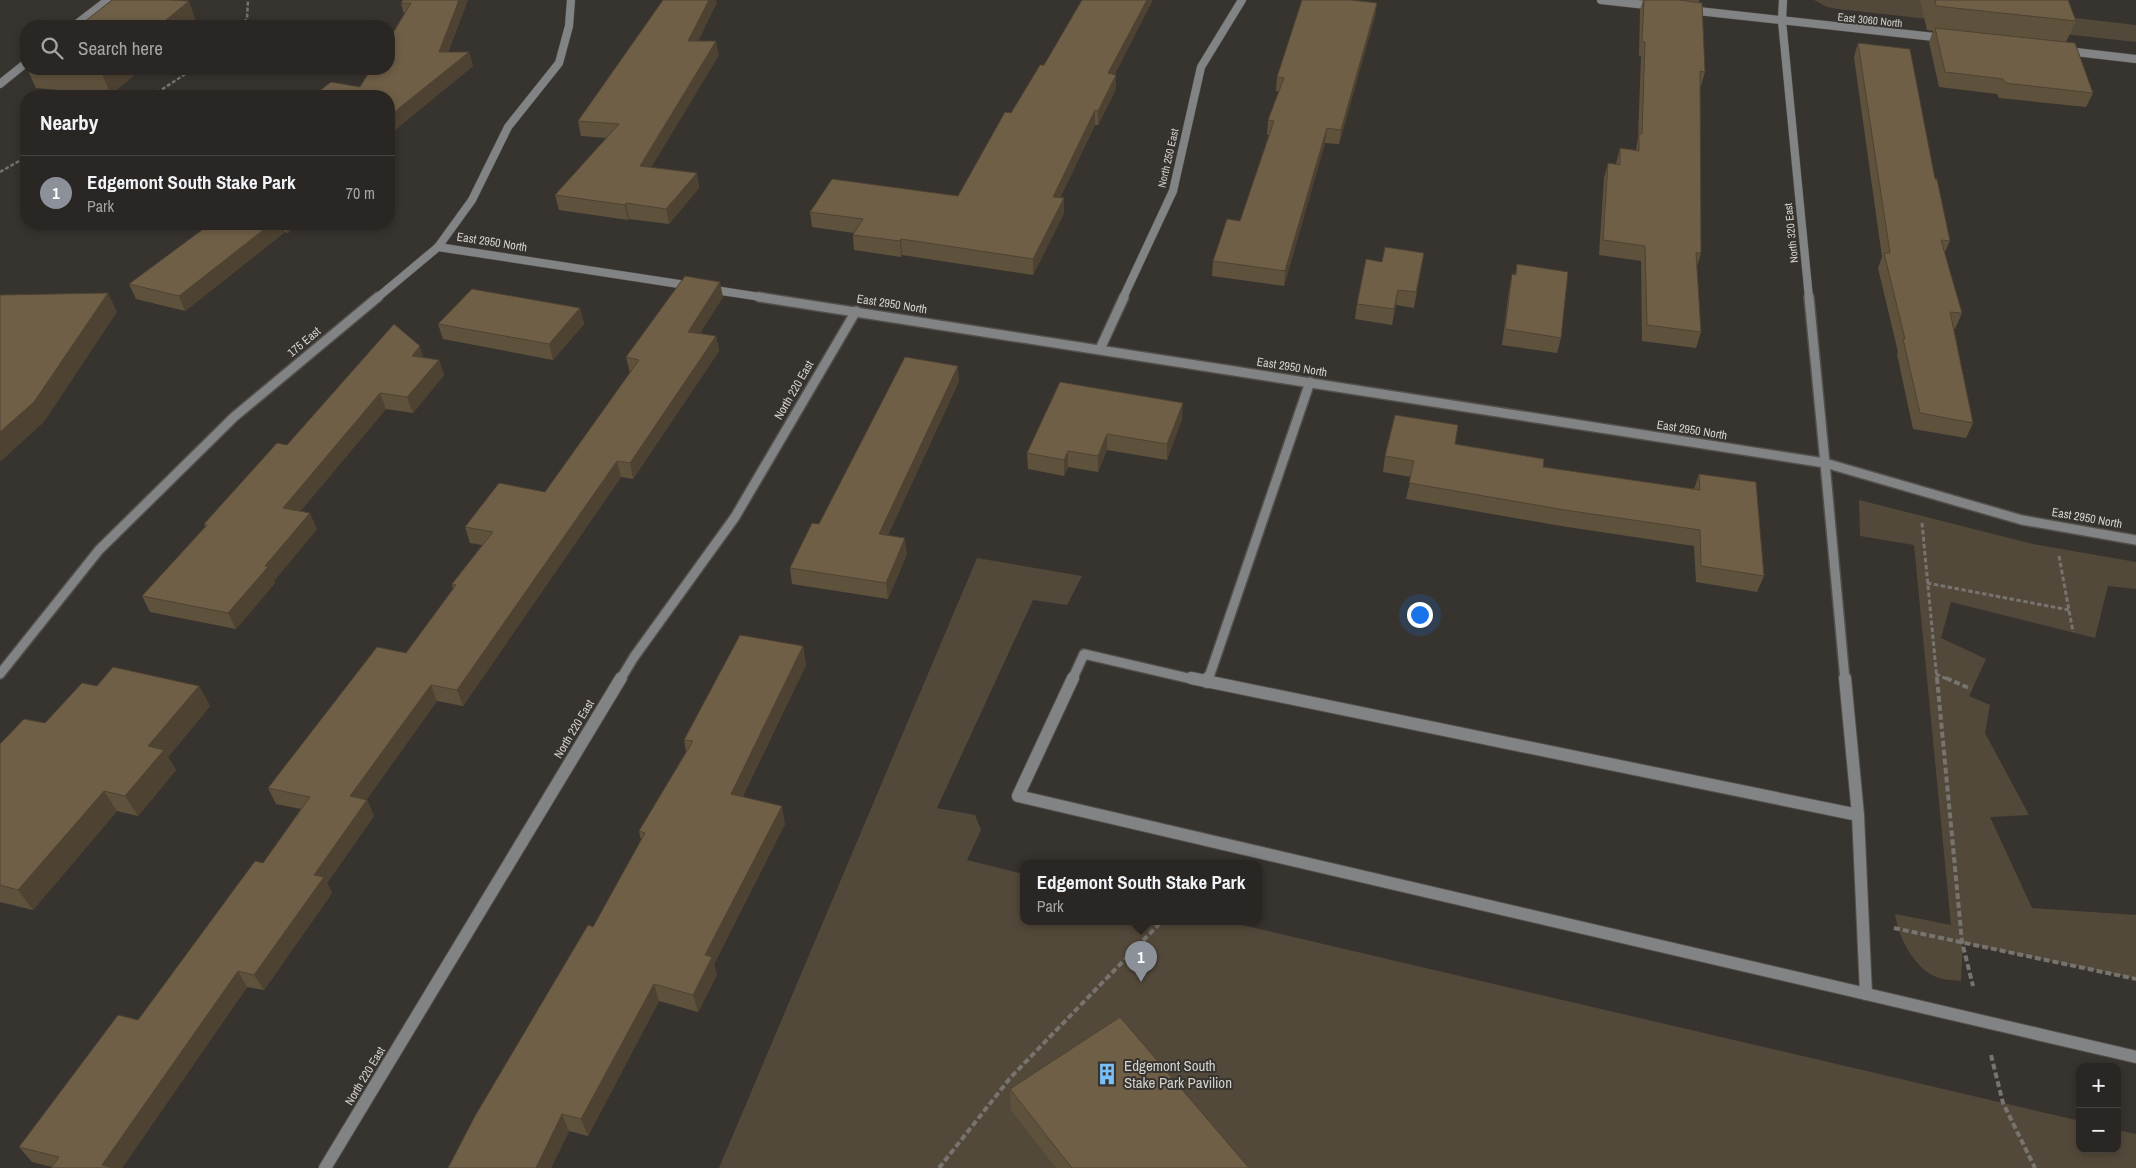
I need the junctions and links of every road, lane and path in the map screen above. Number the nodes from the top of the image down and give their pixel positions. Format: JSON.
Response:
{"nodes":[{"id":1,"x":108,"y":0,"type":"edge"},
{"id":2,"x":248,"y":0,"type":"edge"},
{"id":3,"x":571,"y":0,"type":"edge"},
{"id":4,"x":1242,"y":0,"type":"edge"},
{"id":5,"x":1601,"y":0,"type":"edge"},
{"id":6,"x":1783,"y":0,"type":"edge"},
{"id":7,"x":1668,"y":8,"type":"edge"},
{"id":8,"x":1677,"y":9,"type":"edge"},
{"id":9,"x":82,"y":20,"type":"edge"},
{"id":10,"x":246,"y":20,"type":"edge"},
{"id":11,"x":1782,"y":21,"type":"junction"},
{"id":12,"x":1951,"y":39,"type":"edge"},
{"id":13,"x":2058,"y":50,"type":"edge"},
{"id":14,"x":2136,"y":59,"type":"edge"},
{"id":15,"x":20,"y":68,"type":"edge"},
{"id":16,"x":184,"y":75,"type":"edge"},
{"id":17,"x":0,"y":84,"type":"edge"},
{"id":18,"x":161,"y":90,"type":"edge"},
{"id":19,"x":20,"y":160,"type":"edge"},
{"id":20,"x":0,"y":172,"type":"edge"},
{"id":21,"x":438,"y":247,"type":"junction"},
{"id":22,"x":856,"y":312,"type":"junction"},
{"id":23,"x":1100,"y":349,"type":"junction"},
{"id":24,"x":1310,"y":382,"type":"junction"},
{"id":25,"x":1825,"y":464,"type":"junction"},
{"id":26,"x":1921,"y":516,"type":"dead end"},
{"id":27,"x":2136,"y":540,"type":"edge"},
{"id":28,"x":2058,"y":548,"type":"dead end"},
{"id":29,"x":1927,"y":583,"type":"junction"},
{"id":30,"x":2069,"y":610,"type":"junction"},
{"id":31,"x":2073,"y":632,"type":"dead end"},
{"id":32,"x":0,"y":674,"type":"edge"},
{"id":33,"x":1936,"y":674,"type":"junction"},
{"id":34,"x":1207,"y":682,"type":"junction"},
{"id":35,"x":1971,"y":689,"type":"dead end"},
{"id":36,"x":1858,"y":815,"type":"junction"},
{"id":37,"x":1863,"y":921,"type":"junction"},
{"id":38,"x":1158,"y":925,"type":"edge"},
{"id":39,"x":1962,"y":942,"type":"junction"},
{"id":40,"x":2136,"y":979,"type":"edge"},
{"id":41,"x":1866,"y":994,"type":"junction"},
{"id":42,"x":1982,"y":1022,"type":"junction"},
{"id":43,"x":2136,"y":1057,"type":"edge"},
{"id":44,"x":326,"y":1168,"type":"edge"},
{"id":45,"x":939,"y":1168,"type":"edge"},
{"id":46,"x":2035,"y":1168,"type":"edge"}],
"edges":[{"from":1,"to":9,"type":"street"},
{"from":2,"to":10,"type":"path"},
{"from":3,"to":21,"type":"street","name":"175 East"},
{"from":4,"to":23,"type":"street","name":"North 250 East"},
{"from":5,"to":7,"type":"street"},
{"from":6,"to":11,"type":"street","name":"North 320 East"},
{"from":8,"to":11,"type":"street","name":"East 3060 North"},
{"from":11,"to":12,"type":"street","name":"East 3060 North"},
{"from":11,"to":25,"type":"street","name":"North 320 East"},
{"from":13,"to":14,"type":"street"},
{"from":15,"to":17,"type":"street"},
{"from":16,"to":18,"type":"path"},
{"from":19,"to":20,"type":"path"},
{"from":21,"to":22,"type":"street","name":"East 2950 North"},
{"from":21,"to":32,"type":"street","name":"175 East"},
{"from":22,"to":23,"type":"street","name":"East 2950 North"},
{"from":22,"to":44,"type":"street","name":"North 220 East"},
{"from":23,"to":24,"type":"street","name":"East 2950 North"},
{"from":24,"to":25,"type":"street","name":"East 2950 North"},
{"from":24,"to":34,"type":"street"},
{"from":25,"to":27,"type":"street","name":"East 2950 North"},
{"from":25,"to":36,"type":"street","name":"North 320 East"},
{"from":26,"to":29,"type":"path"},
{"from":28,"to":30,"type":"path"},
{"from":29,"to":30,"type":"path"},
{"from":29,"to":33,"type":"path"},
{"from":30,"to":31,"type":"path"},
{"from":33,"to":35,"type":"path"},
{"from":33,"to":39,"type":"path"},
{"from":34,"to":36,"type":"street"},
{"from":34,"to":41,"type":"street"},
{"from":36,"to":37,"type":"street","name":"North 320 East"},
{"from":37,"to":39,"type":"path"},
{"from":37,"to":41,"type":"street","name":"North 320 East"},
{"from":38,"to":45,"type":"path"},
{"from":39,"to":40,"type":"path"},
{"from":39,"to":42,"type":"path"},
{"from":41,"to":42,"type":"street"},
{"from":42,"to":43,"type":"street"},
{"from":42,"to":46,"type":"path"}]}
